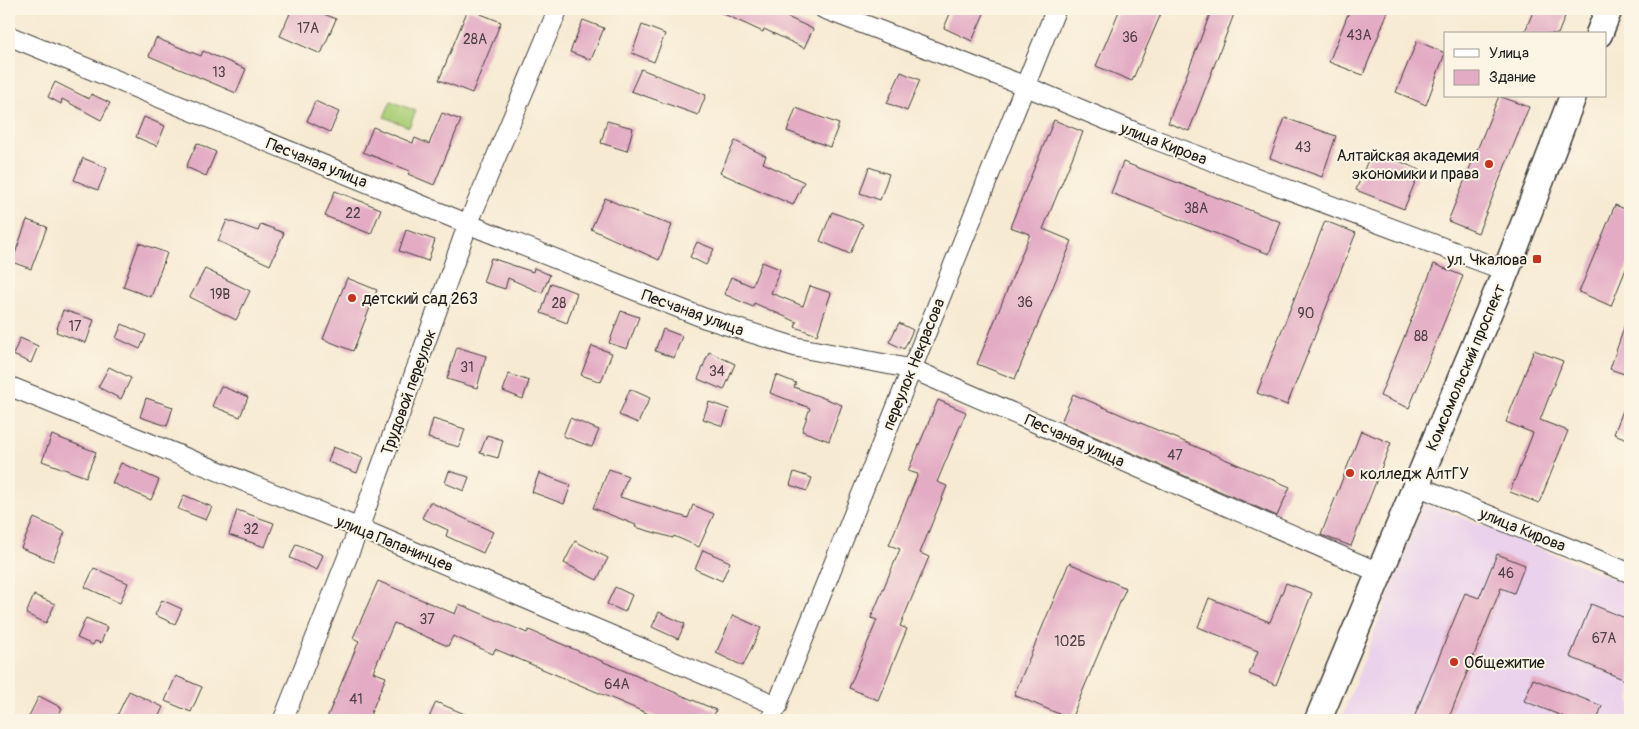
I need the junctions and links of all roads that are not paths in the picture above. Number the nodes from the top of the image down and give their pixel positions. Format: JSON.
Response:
{"nodes":[{"id":1,"x":558,"y":9,"type":"edge"},
{"id":2,"x":824,"y":9,"type":"edge"},
{"id":3,"x":1056,"y":9,"type":"edge"},
{"id":4,"x":1609,"y":9,"type":"edge"},
{"id":5,"x":1600,"y":32,"type":"edge"},
{"id":6,"x":9,"y":36,"type":"edge"},
{"id":7,"x":1025,"y":86,"type":"junction"},
{"id":8,"x":1572,"y":98,"type":"edge"},
{"id":9,"x":468,"y":224,"type":"junction"},
{"id":10,"x":1506,"y":271,"type":"junction"},
{"id":11,"x":912,"y":369,"type":"junction"},
{"id":12,"x":9,"y":386,"type":"edge"},
{"id":13,"x":1415,"y":485,"type":"junction"},
{"id":14,"x":359,"y":528,"type":"junction"},
{"id":15,"x":1380,"y":572,"type":"junction"},
{"id":16,"x":1630,"y":573,"type":"edge"},
{"id":17,"x":775,"y":713,"type":"edge"},
{"id":18,"x":283,"y":720,"type":"edge"},
{"id":19,"x":1318,"y":720,"type":"edge"}],
"edges":[{"from":1,"to":9,"type":"street","name":"Трудовой переулок"},
{"from":2,"to":7,"type":"street","name":"улица Кирова"},
{"from":3,"to":7,"type":"street","name":"переулок Некрасова"},
{"from":4,"to":5,"type":"main road"},
{"from":6,"to":9,"type":"street","name":"Песчаная улица"},
{"from":7,"to":10,"type":"street","name":"улица Кирова"},
{"from":7,"to":11,"type":"street","name":"переулок Некрасова"},
{"from":8,"to":10,"type":"main road","name":"Комсомольский проспект"},
{"from":9,"to":11,"type":"street","name":"Песчаная улица"},
{"from":9,"to":14,"type":"street","name":"Трудовой переулок"},
{"from":10,"to":13,"type":"main road","name":"Комсомольский проспект"},
{"from":11,"to":15,"type":"street","name":"Песчаная улица"},
{"from":11,"to":17,"type":"street","name":"переулок Некрасова"},
{"from":12,"to":14,"type":"street","name":"улица Папанинцев"},
{"from":13,"to":15,"type":"main road","name":"Комсомольский проспект"},
{"from":13,"to":16,"type":"street","name":"улица Кирова"},
{"from":14,"to":17,"type":"street","name":"улица Папанинцев"},
{"from":14,"to":18,"type":"street","name":"Трудовой переулок"},
{"from":15,"to":19,"type":"main road","name":"Комсомольский проспект"}]}
